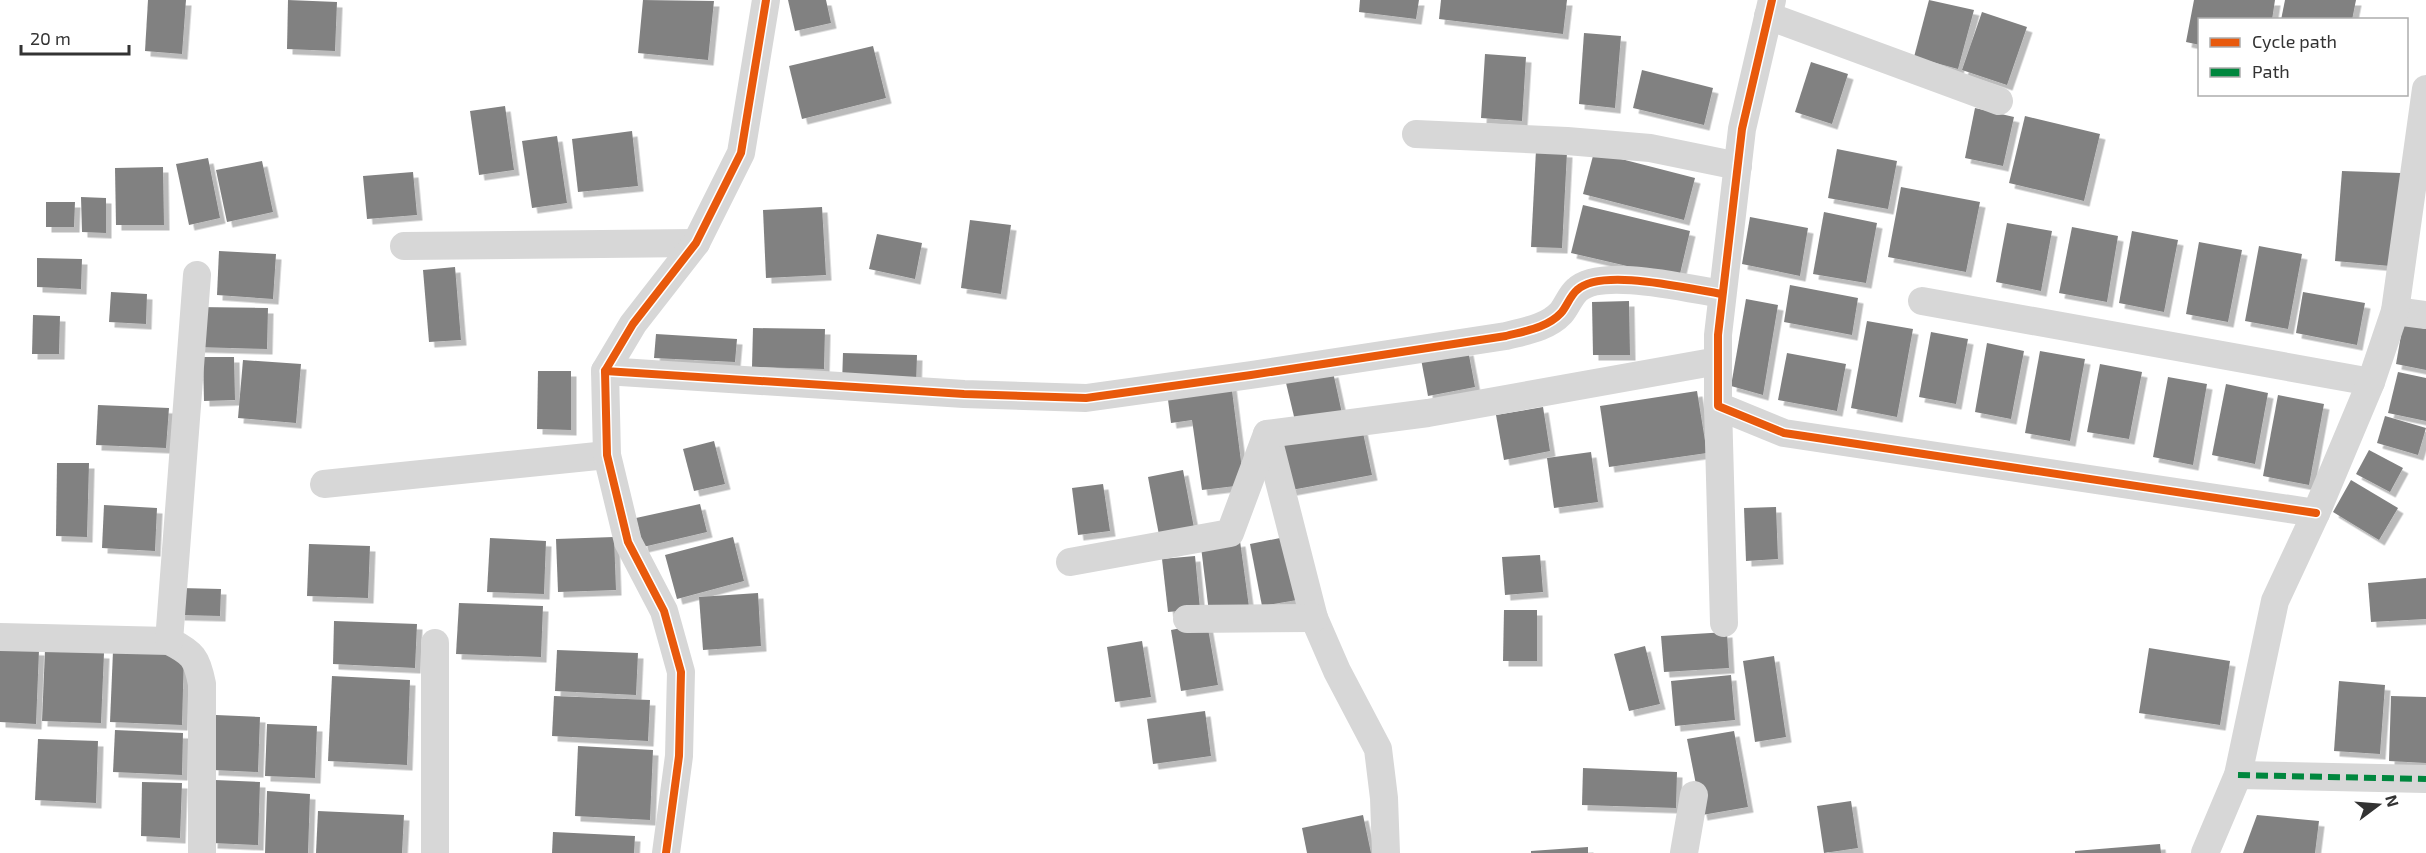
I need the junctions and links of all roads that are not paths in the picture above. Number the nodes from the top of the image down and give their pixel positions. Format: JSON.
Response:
{"nodes":[{"id":1,"x":766,"y":0,"type":"edge"},
{"id":2,"x":1770,"y":8,"type":"edge"},
{"id":3,"x":2426,"y":89,"type":"edge"},
{"id":4,"x":1999,"y":101,"type":"dead end"},
{"id":5,"x":1416,"y":134,"type":"dead end"},
{"id":6,"x":1738,"y":166,"type":"junction"},
{"id":7,"x":696,"y":243,"type":"junction"},
{"id":8,"x":404,"y":246,"type":"dead end"},
{"id":9,"x":197,"y":275,"type":"dead end"},
{"id":10,"x":1722,"y":294,"type":"junction"},
{"id":11,"x":1922,"y":301,"type":"dead end"},
{"id":12,"x":2395,"y":311,"type":"junction"},
{"id":13,"x":2426,"y":315,"type":"edge"},
{"id":14,"x":1718,"y":361,"type":"junction"},
{"id":15,"x":605,"y":370,"type":"junction"},
{"id":16,"x":2371,"y":381,"type":"junction"},
{"id":17,"x":1718,"y":406,"type":"junction"},
{"id":18,"x":1267,"y":434,"type":"junction"},
{"id":19,"x":607,"y":454,"type":"junction"},
{"id":20,"x":324,"y":484,"type":"dead end"},
{"id":21,"x":2316,"y":513,"type":"junction"},
{"id":22,"x":1070,"y":562,"type":"dead end"},
{"id":23,"x":1187,"y":618,"type":"dead end"},
{"id":24,"x":1314,"y":618,"type":"junction"},
{"id":25,"x":1724,"y":623,"type":"dead end"},
{"id":26,"x":0,"y":637,"type":"edge"},
{"id":27,"x":169,"y":641,"type":"junction"},
{"id":28,"x":435,"y":643,"type":"dead end"},
{"id":29,"x":2238,"y":775,"type":"junction"},
{"id":30,"x":2426,"y":779,"type":"edge"},
{"id":31,"x":1694,"y":795,"type":"dead end"},
{"id":32,"x":202,"y":853,"type":"edge"},
{"id":33,"x":435,"y":853,"type":"edge"},
{"id":34,"x":666,"y":853,"type":"edge"},
{"id":35,"x":1386,"y":853,"type":"edge"},
{"id":36,"x":1684,"y":853,"type":"edge"},
{"id":37,"x":2205,"y":853,"type":"edge"}],
"edges":[{"from":1,"to":7,"type":"street"},
{"from":2,"to":4,"type":"street"},
{"from":2,"to":6,"type":"street"},
{"from":3,"to":12,"type":"street"},
{"from":5,"to":6,"type":"street"},
{"from":6,"to":10,"type":"street"},
{"from":7,"to":8,"type":"street"},
{"from":7,"to":15,"type":"street"},
{"from":9,"to":27,"type":"street"},
{"from":10,"to":14,"type":"street"},
{"from":10,"to":15,"type":"street"},
{"from":11,"to":16,"type":"street"},
{"from":12,"to":13,"type":"street"},
{"from":12,"to":16,"type":"street"},
{"from":14,"to":17,"type":"street"},
{"from":14,"to":18,"type":"street"},
{"from":15,"to":19,"type":"street"},
{"from":16,"to":21,"type":"street"},
{"from":17,"to":21,"type":"street"},
{"from":17,"to":25,"type":"street"},
{"from":18,"to":22,"type":"street"},
{"from":18,"to":24,"type":"street"},
{"from":19,"to":20,"type":"street"},
{"from":19,"to":34,"type":"street"},
{"from":21,"to":29,"type":"street"},
{"from":23,"to":24,"type":"street"},
{"from":24,"to":35,"type":"street"},
{"from":26,"to":27,"type":"street"},
{"from":27,"to":32,"type":"street"},
{"from":28,"to":33,"type":"street"},
{"from":29,"to":30,"type":"street"},
{"from":29,"to":37,"type":"street"},
{"from":31,"to":36,"type":"street"}]}
